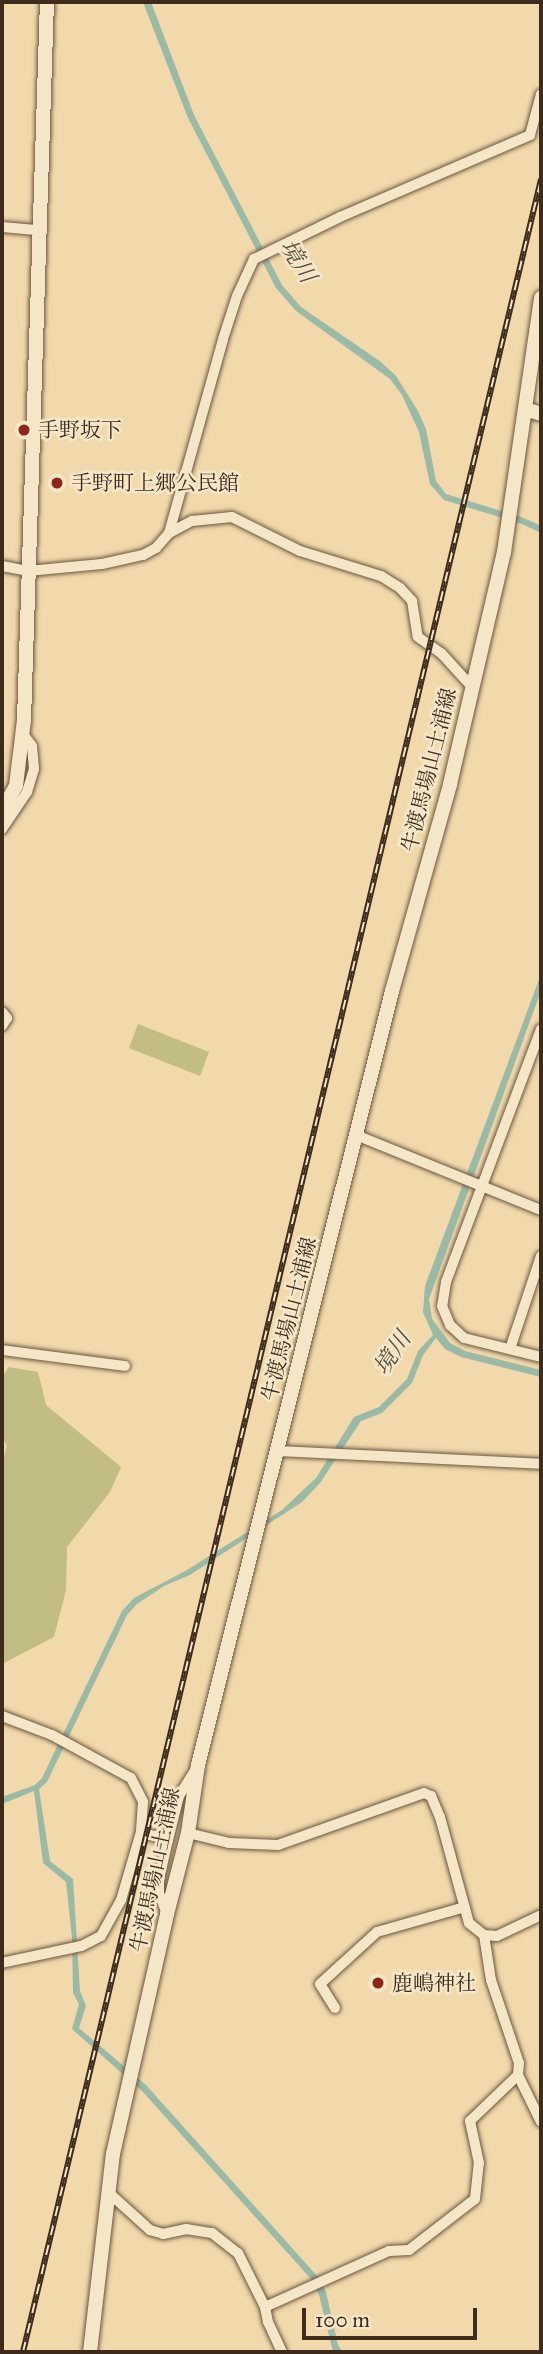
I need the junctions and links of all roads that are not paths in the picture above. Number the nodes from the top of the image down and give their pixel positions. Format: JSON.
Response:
{"nodes":[{"id":1,"x":47,"y":2,"type":"edge"},
{"id":2,"x":541,"y":94,"type":"edge"},
{"id":3,"x":2,"y":227,"type":"edge"},
{"id":4,"x":39,"y":230,"type":"junction"},
{"id":5,"x":541,"y":298,"type":"edge"},
{"id":6,"x":525,"y":409,"type":"junction"},
{"id":7,"x":541,"y":414,"type":"edge"},
{"id":8,"x":169,"y":533,"type":"junction"},
{"id":9,"x":2,"y":566,"type":"edge"},
{"id":10,"x":28,"y":571,"type":"junction"},
{"id":11,"x":472,"y":687,"type":"junction"},
{"id":12,"x":23,"y":734,"type":"junction"},
{"id":13,"x":2,"y":811,"type":"edge"},
{"id":14,"x":2,"y":829,"type":"edge"},
{"id":15,"x":2,"y":1012,"type":"edge"},
{"id":16,"x":2,"y":1026,"type":"edge"},
{"id":17,"x":541,"y":1029,"type":"edge"},
{"id":18,"x":356,"y":1135,"type":"junction"},
{"id":19,"x":482,"y":1188,"type":"junction"},
{"id":20,"x":541,"y":1210,"type":"edge"},
{"id":21,"x":541,"y":1256,"type":"edge"},
{"id":22,"x":510,"y":1349,"type":"junction"},
{"id":23,"x":2,"y":1350,"type":"edge"},
{"id":24,"x":541,"y":1357,"type":"edge"},
{"id":25,"x":125,"y":1366,"type":"dead end"},
{"id":26,"x":278,"y":1451,"type":"junction"},
{"id":27,"x":541,"y":1464,"type":"edge"},
{"id":28,"x":2,"y":1716,"type":"edge"},
{"id":29,"x":198,"y":1765,"type":"junction"},
{"id":30,"x":141,"y":1832,"type":"junction"},
{"id":31,"x":188,"y":1833,"type":"junction"},
{"id":32,"x":168,"y":1840,"type":"junction"},
{"id":33,"x":465,"y":1907,"type":"junction"},
{"id":34,"x":167,"y":1914,"type":"junction"},
{"id":35,"x":541,"y":1916,"type":"edge"},
{"id":36,"x":484,"y":1935,"type":"junction"},
{"id":37,"x":2,"y":1963,"type":"edge"},
{"id":38,"x":335,"y":2008,"type":"dead end"},
{"id":39,"x":517,"y":2075,"type":"junction"},
{"id":40,"x":541,"y":2122,"type":"edge"},
{"id":41,"x":108,"y":2192,"type":"junction"},
{"id":42,"x":265,"y":2307,"type":"junction"},
{"id":43,"x":90,"y":2352,"type":"edge"},
{"id":44,"x":282,"y":2352,"type":"edge"}],
"edges":[{"from":1,"to":4,"type":"main road"},
{"from":2,"to":8,"type":"street"},
{"from":3,"to":4,"type":"street"},
{"from":4,"to":10,"type":"main road"},
{"from":5,"to":6,"type":"main road","name":"牛渡馬場山土浦線"},
{"from":6,"to":7,"type":"main road"},
{"from":6,"to":11,"type":"main road","name":"牛渡馬場山土浦線"},
{"from":8,"to":10,"type":"street"},
{"from":8,"to":11,"type":"street"},
{"from":9,"to":10,"type":"street"},
{"from":10,"to":12,"type":"main road"},
{"from":11,"to":18,"type":"main road","name":"牛渡馬場山土浦線"},
{"from":12,"to":13,"type":"main road"},
{"from":12,"to":14,"type":"street"},
{"from":15,"to":16,"type":"street"},
{"from":17,"to":19,"type":"street"},
{"from":18,"to":19,"type":"street"},
{"from":18,"to":26,"type":"main road","name":"牛渡馬場山土浦線"},
{"from":19,"to":20,"type":"street"},
{"from":19,"to":22,"type":"street"},
{"from":21,"to":22,"type":"street"},
{"from":22,"to":24,"type":"street"},
{"from":23,"to":25,"type":"street"},
{"from":26,"to":27,"type":"street"},
{"from":26,"to":29,"type":"main road","name":"牛渡馬場山土浦線"},
{"from":28,"to":30,"type":"street"},
{"from":29,"to":31,"type":"main road","name":"牛渡馬場山土浦線"},
{"from":29,"to":32,"type":"street"},
{"from":30,"to":32,"type":"street"},
{"from":30,"to":37,"type":"street"},
{"from":31,"to":33,"type":"street"},
{"from":31,"to":34,"type":"main road","name":"牛渡馬場山土浦線"},
{"from":32,"to":34,"type":"street"},
{"from":33,"to":36,"type":"street"},
{"from":33,"to":38,"type":"street"},
{"from":34,"to":41,"type":"main road","name":"牛渡馬場山土浦線"},
{"from":35,"to":36,"type":"street"},
{"from":36,"to":39,"type":"street"},
{"from":39,"to":40,"type":"street"},
{"from":39,"to":42,"type":"street"},
{"from":41,"to":42,"type":"street"},
{"from":41,"to":43,"type":"main road","name":"牛渡馬場山土浦線"},
{"from":42,"to":44,"type":"street"}]}
